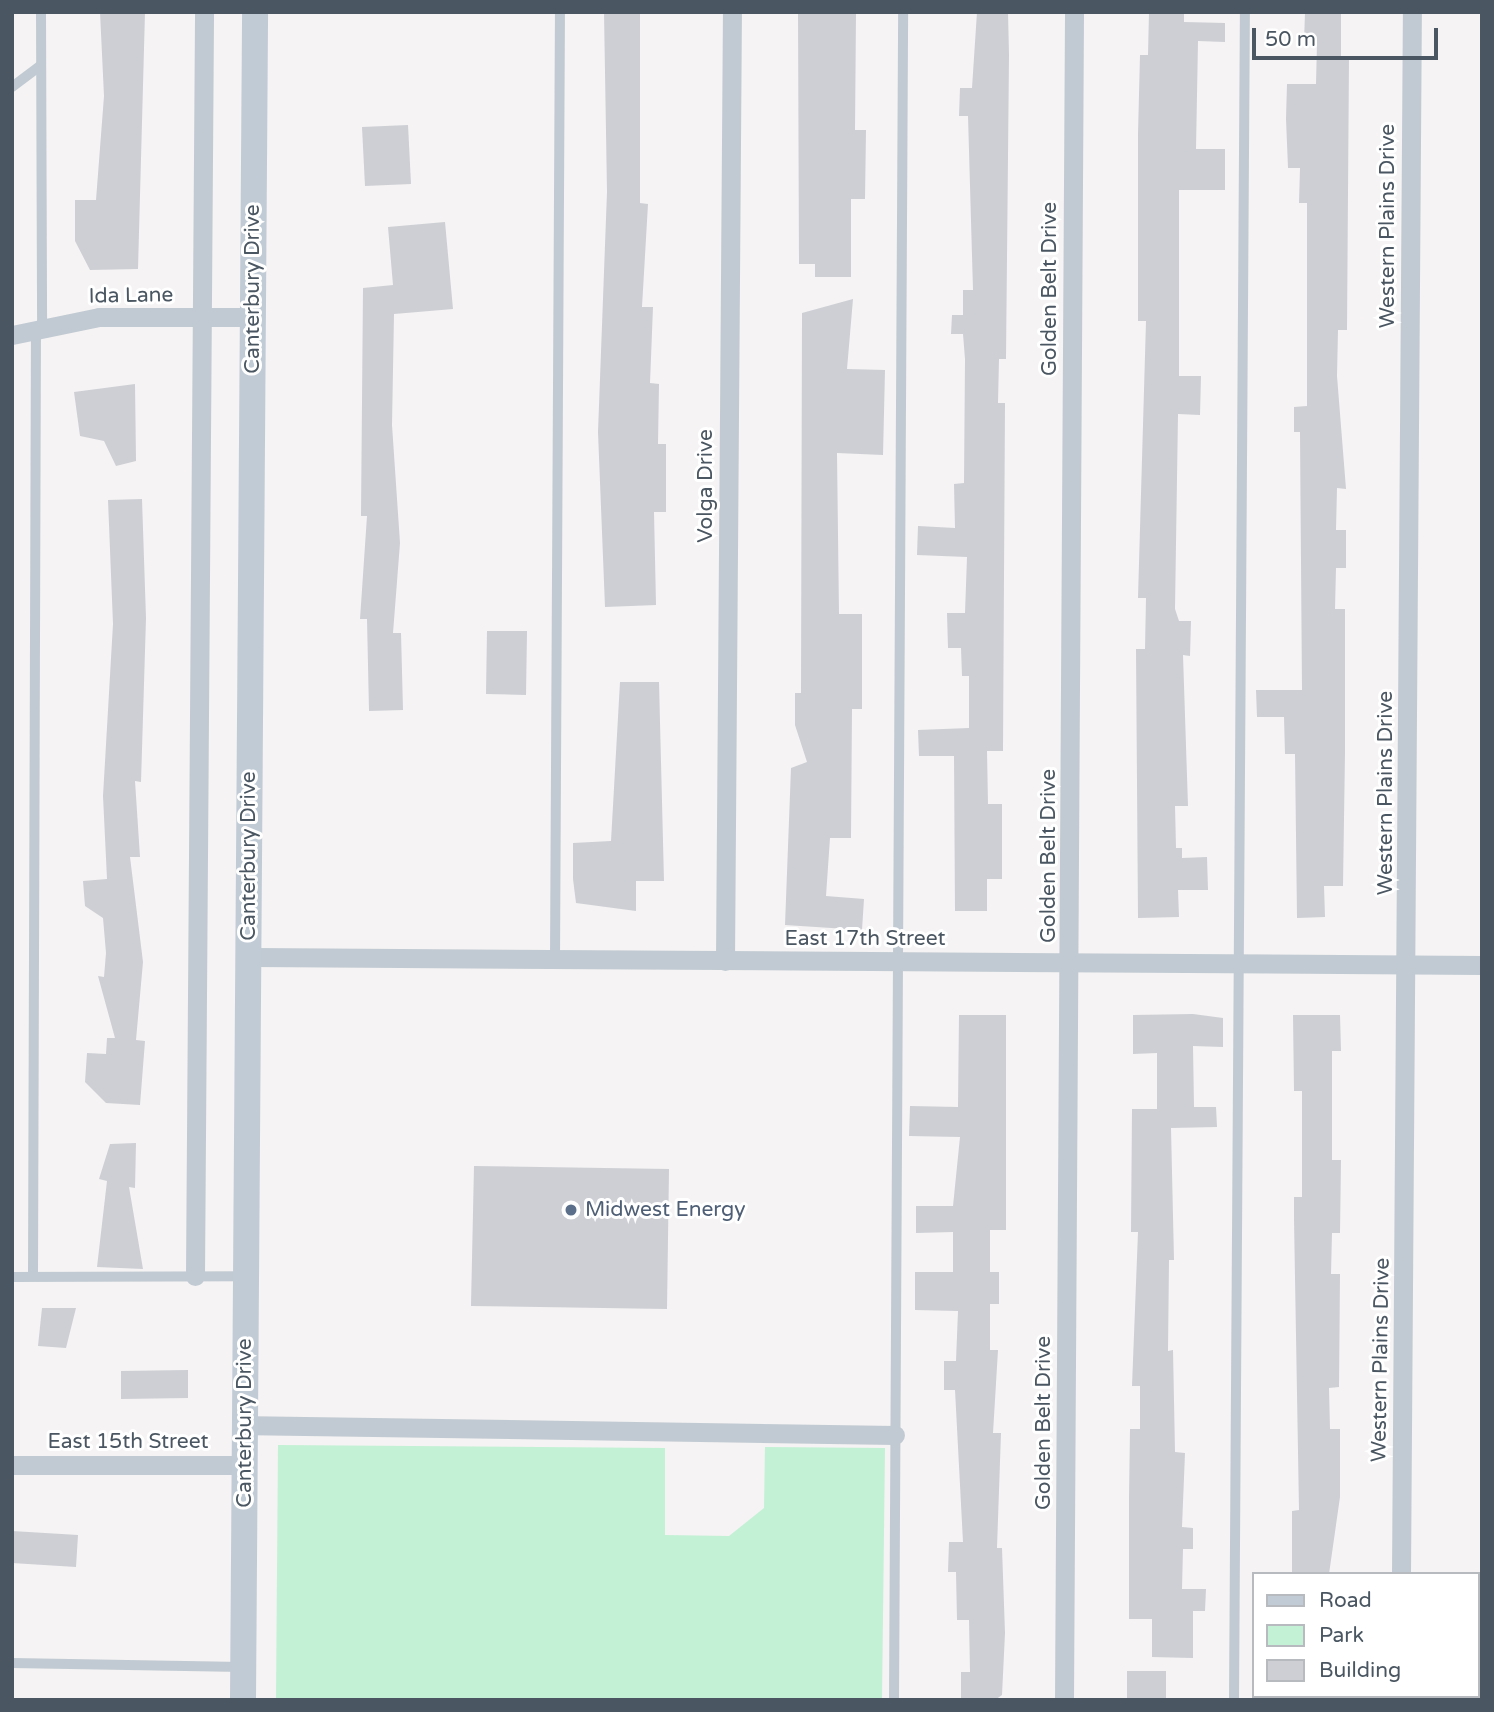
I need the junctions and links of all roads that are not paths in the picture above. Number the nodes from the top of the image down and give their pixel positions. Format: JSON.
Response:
{"nodes":[{"id":1,"x":41,"y":12,"type":"edge"},
{"id":2,"x":204,"y":12,"type":"edge"},
{"id":3,"x":255,"y":12,"type":"edge"},
{"id":4,"x":560,"y":12,"type":"edge"},
{"id":5,"x":732,"y":12,"type":"edge"},
{"id":6,"x":903,"y":12,"type":"edge"},
{"id":7,"x":1074,"y":12,"type":"edge"},
{"id":8,"x":1245,"y":12,"type":"edge"},
{"id":9,"x":1412,"y":12,"type":"edge"},
{"id":10,"x":40,"y":66,"type":"junction"},
{"id":11,"x":12,"y":87,"type":"edge"},
{"id":12,"x":202,"y":317,"type":"junction"},
{"id":13,"x":253,"y":317,"type":"junction"},
{"id":14,"x":39,"y":327,"type":"junction"},
{"id":15,"x":12,"y":335,"type":"edge"},
{"id":16,"x":248,"y":957,"type":"junction"},
{"id":17,"x":555,"y":960,"type":"junction"},
{"id":18,"x":725,"y":961,"type":"junction"},
{"id":19,"x":894,"y":962,"type":"junction"},
{"id":20,"x":1071,"y":963,"type":"junction"},
{"id":21,"x":1241,"y":964,"type":"junction"},
{"id":22,"x":1408,"y":965,"type":"junction"},
{"id":23,"x":1482,"y":965,"type":"edge"},
{"id":24,"x":12,"y":1276,"type":"edge"},
{"id":25,"x":33,"y":1276,"type":"junction"},
{"id":26,"x":195,"y":1276,"type":"junction"},
{"id":27,"x":246,"y":1276,"type":"junction"},
{"id":28,"x":245,"y":1425,"type":"junction"},
{"id":29,"x":895,"y":1435,"type":"junction"},
{"id":30,"x":12,"y":1465,"type":"edge"},
{"id":31,"x":244,"y":1465,"type":"junction"},
{"id":32,"x":1401,"y":1572,"type":"edge"},
{"id":33,"x":12,"y":1663,"type":"edge"},
{"id":34,"x":243,"y":1667,"type":"junction"},
{"id":35,"x":243,"y":1700,"type":"edge"},
{"id":36,"x":894,"y":1700,"type":"edge"},
{"id":37,"x":1065,"y":1700,"type":"edge"},
{"id":38,"x":1234,"y":1700,"type":"edge"}],
"edges":[{"from":1,"to":10,"type":"lane"},
{"from":2,"to":12,"type":"street"},
{"from":3,"to":13,"type":"main road","name":"Canterbury Drive"},
{"from":4,"to":17,"type":"lane"},
{"from":5,"to":18,"type":"street","name":"Volga Drive"},
{"from":6,"to":19,"type":"lane"},
{"from":7,"to":20,"type":"street","name":"Golden Belt Drive"},
{"from":8,"to":21,"type":"lane"},
{"from":9,"to":22,"type":"street","name":"Western Plains Drive"},
{"from":10,"to":11,"type":"lane"},
{"from":10,"to":14,"type":"lane"},
{"from":12,"to":13,"type":"street","name":"Ida Lane"},
{"from":12,"to":14,"type":"street","name":"Ida Lane"},
{"from":12,"to":26,"type":"street"},
{"from":13,"to":16,"type":"main road","name":"Canterbury Drive"},
{"from":14,"to":15,"type":"street","name":"Ida Lane"},
{"from":14,"to":25,"type":"lane"},
{"from":16,"to":17,"type":"street","name":"East 17th Street"},
{"from":16,"to":27,"type":"main road","name":"Canterbury Drive"},
{"from":17,"to":18,"type":"street","name":"East 17th Street"},
{"from":18,"to":19,"type":"street","name":"East 17th Street"},
{"from":19,"to":20,"type":"street","name":"East 17th Street"},
{"from":19,"to":29,"type":"lane"},
{"from":20,"to":21,"type":"street","name":"East 17th Street"},
{"from":20,"to":37,"type":"street","name":"Golden Belt Drive"},
{"from":21,"to":22,"type":"street","name":"East 17th Street"},
{"from":21,"to":38,"type":"lane"},
{"from":22,"to":23,"type":"street","name":"East 17th Street"},
{"from":22,"to":32,"type":"street","name":"Western Plains Drive"},
{"from":24,"to":25,"type":"lane"},
{"from":25,"to":26,"type":"lane"},
{"from":26,"to":27,"type":"lane"},
{"from":27,"to":28,"type":"main road","name":"Canterbury Drive"},
{"from":28,"to":29,"type":"street"},
{"from":28,"to":31,"type":"main road","name":"Canterbury Drive"},
{"from":29,"to":36,"type":"lane"},
{"from":30,"to":31,"type":"street","name":"East 15th Street"},
{"from":31,"to":34,"type":"main road","name":"Canterbury Drive"},
{"from":33,"to":34,"type":"lane"},
{"from":34,"to":35,"type":"main road","name":"Canterbury Drive"}]}
